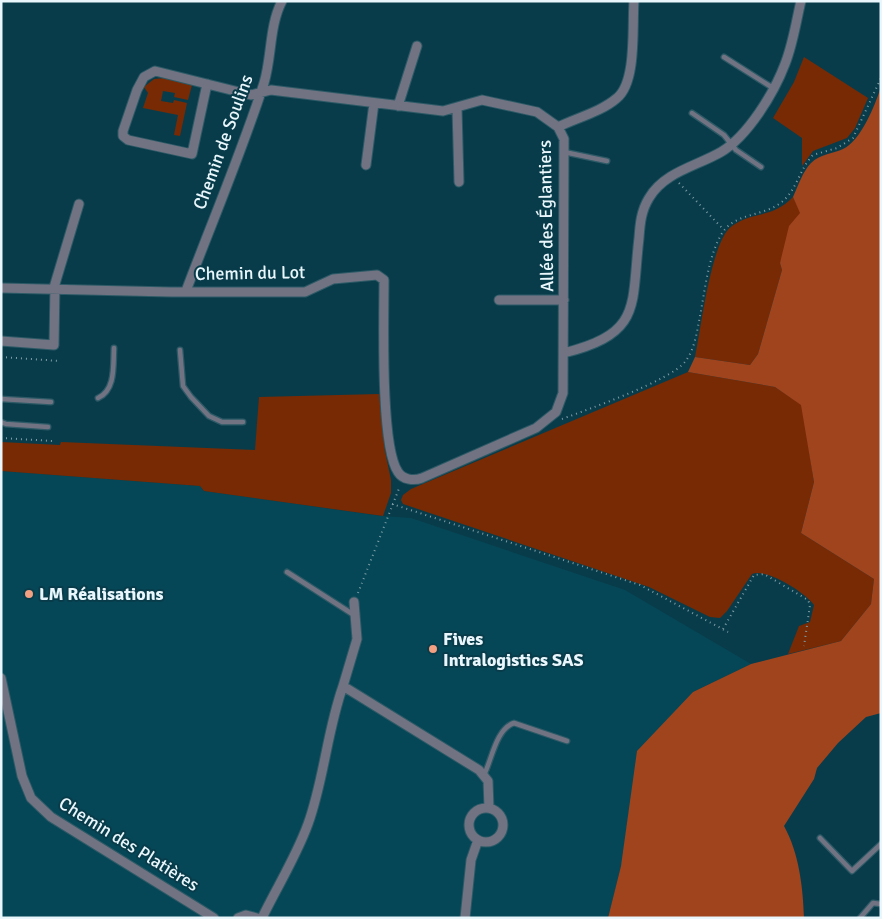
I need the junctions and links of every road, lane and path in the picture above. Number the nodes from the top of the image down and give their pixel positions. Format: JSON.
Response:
{"nodes":[{"id":1,"x":282,"y":1,"type":"edge"},
{"id":2,"x":800,"y":1,"type":"edge"},
{"id":3,"x":632,"y":2,"type":"edge"},
{"id":4,"x":417,"y":46,"type":"dead end"},
{"id":5,"x":724,"y":57,"type":"dead end"},
{"id":6,"x":881,"y":78,"type":"edge"},
{"id":7,"x":208,"y":84,"type":"junction"},
{"id":8,"x":773,"y":88,"type":"junction"},
{"id":9,"x":260,"y":92,"type":"junction"},
{"id":10,"x":374,"y":103,"type":"junction"},
{"id":11,"x":398,"y":106,"type":"junction"},
{"id":12,"x":457,"y":108,"type":"junction"},
{"id":13,"x":692,"y":113,"type":"dead end"},
{"id":14,"x":558,"y":127,"type":"junction"},
{"id":15,"x":731,"y":144,"type":"junction"},
{"id":16,"x":564,"y":152,"type":"junction"},
{"id":17,"x":607,"y":161,"type":"dead end"},
{"id":18,"x":366,"y":165,"type":"dead end"},
{"id":19,"x":761,"y":167,"type":"dead end"},
{"id":20,"x":674,"y":175,"type":"junction"},
{"id":21,"x":459,"y":182,"type":"dead end"},
{"id":22,"x":79,"y":204,"type":"dead end"},
{"id":23,"x":724,"y":230,"type":"junction"},
{"id":24,"x":1,"y":288,"type":"edge"},
{"id":25,"x":55,"y":290,"type":"junction"},
{"id":26,"x":186,"y":291,"type":"junction"},
{"id":27,"x":498,"y":300,"type":"dead end"},
{"id":28,"x":564,"y":300,"type":"junction"},
{"id":29,"x":1,"y":341,"type":"edge"},
{"id":30,"x":1,"y":347,"type":"edge"},
{"id":31,"x":114,"y":348,"type":"dead end"},
{"id":32,"x":180,"y":350,"type":"dead end"},
{"id":33,"x":564,"y":353,"type":"junction"},
{"id":34,"x":1,"y":357,"type":"edge"},
{"id":35,"x":60,"y":361,"type":"dead end"},
{"id":36,"x":98,"y":398,"type":"dead end"},
{"id":37,"x":1,"y":399,"type":"edge"},
{"id":38,"x":51,"y":402,"type":"dead end"},
{"id":39,"x":1,"y":422,"type":"edge"},
{"id":40,"x":243,"y":422,"type":"dead end"},
{"id":41,"x":544,"y":424,"type":"junction"},
{"id":42,"x":48,"y":427,"type":"dead end"},
{"id":43,"x":1,"y":438,"type":"edge"},
{"id":44,"x":53,"y":441,"type":"dead end"},
{"id":45,"x":404,"y":477,"type":"junction"},
{"id":46,"x":392,"y":504,"type":"junction"},
{"id":47,"x":287,"y":572,"type":"dead end"},
{"id":48,"x":354,"y":602,"type":"joint"},
{"id":49,"x":355,"y":616,"type":"junction"},
{"id":50,"x":723,"y":629,"type":"junction"},
{"id":51,"x":728,"y":632,"type":"dead end"},
{"id":52,"x":804,"y":646,"type":"dead end"},
{"id":53,"x":1,"y":678,"type":"edge"},
{"id":54,"x":343,"y":686,"type":"junction"},
{"id":55,"x":567,"y":741,"type":"dead end"},
{"id":56,"x":484,"y":775,"type":"junction"},
{"id":57,"x":490,"y":808,"type":"junction"},
{"id":58,"x":820,"y":838,"type":"dead end"},
{"id":59,"x":478,"y":840,"type":"junction"},
{"id":60,"x":881,"y":844,"type":"edge"},
{"id":61,"x":881,"y":904,"type":"edge"},
{"id":62,"x":214,"y":918,"type":"edge"},
{"id":63,"x":238,"y":918,"type":"edge"},
{"id":64,"x":257,"y":918,"type":"edge"},
{"id":65,"x":262,"y":918,"type":"edge"},
{"id":66,"x":465,"y":918,"type":"edge"},
{"id":67,"x":860,"y":918,"type":"edge"}],
"edges":[{"from":1,"to":9,"type":"street","name":"Chemin de Soulins"},
{"from":2,"to":8,"type":"street"},
{"from":3,"to":14,"type":"street"},
{"from":4,"to":11,"type":"street"},
{"from":5,"to":8,"type":"lane"},
{"from":6,"to":23,"type":"path"},
{"from":7,"to":7,"type":"street","name":"Allée des Églantiers"},
{"from":7,"to":9,"type":"street","name":"Allée des Églantiers"},
{"from":8,"to":15,"type":"street"},
{"from":9,"to":10,"type":"street","name":"Allée des Églantiers"},
{"from":9,"to":26,"type":"street","name":"Chemin de Soulins"},
{"from":10,"to":11,"type":"street","name":"Allée des Églantiers"},
{"from":10,"to":18,"type":"street"},
{"from":11,"to":12,"type":"street","name":"Allée des Églantiers"},
{"from":12,"to":14,"type":"street","name":"Allée des Églantiers"},
{"from":12,"to":21,"type":"street"},
{"from":13,"to":15,"type":"lane"},
{"from":14,"to":16,"type":"street","name":"Allée des Églantiers"},
{"from":15,"to":19,"type":"lane"},
{"from":15,"to":20,"type":"street"},
{"from":16,"to":17,"type":"lane"},
{"from":16,"to":28,"type":"street","name":"Allée des Églantiers"},
{"from":20,"to":23,"type":"path"},
{"from":20,"to":33,"type":"street"},
{"from":22,"to":25,"type":"street"},
{"from":23,"to":41,"type":"path"},
{"from":24,"to":25,"type":"street","name":"Chemin du Lot"},
{"from":25,"to":26,"type":"street","name":"Chemin du Lot"},
{"from":25,"to":29,"type":"street"},
{"from":26,"to":45,"type":"street","name":"Chemin du Lot"},
{"from":27,"to":28,"type":"street"},
{"from":28,"to":33,"type":"street","name":"Allée des Églantiers"},
{"from":29,"to":30,"type":"lane"},
{"from":31,"to":36,"type":"lane"},
{"from":32,"to":40,"type":"lane"},
{"from":33,"to":41,"type":"street","name":"Allée des Églantiers"},
{"from":34,"to":35,"type":"path"},
{"from":37,"to":38,"type":"lane"},
{"from":39,"to":42,"type":"lane"},
{"from":41,"to":45,"type":"street","name":"Allée des Églantiers"},
{"from":43,"to":44,"type":"path"},
{"from":45,"to":46,"type":"path"},
{"from":46,"to":48,"type":"path"},
{"from":46,"to":50,"type":"path"},
{"from":47,"to":49,"type":"lane"},
{"from":48,"to":49,"type":"street"},
{"from":49,"to":54,"type":"street"},
{"from":50,"to":51,"type":"path"},
{"from":50,"to":52,"type":"path"},
{"from":53,"to":62,"type":"street","name":"Chemin des Platières"},
{"from":54,"to":56,"type":"street"},
{"from":54,"to":65,"type":"street"},
{"from":55,"to":56,"type":"lane"},
{"from":56,"to":57,"type":"street"},
{"from":57,"to":59,"type":"street"},
{"from":57,"to":59,"type":"street"},
{"from":58,"to":60,"type":"lane"},
{"from":59,"to":66,"type":"street"},
{"from":61,"to":67,"type":"lane"},
{"from":63,"to":64,"type":"street"}]}
